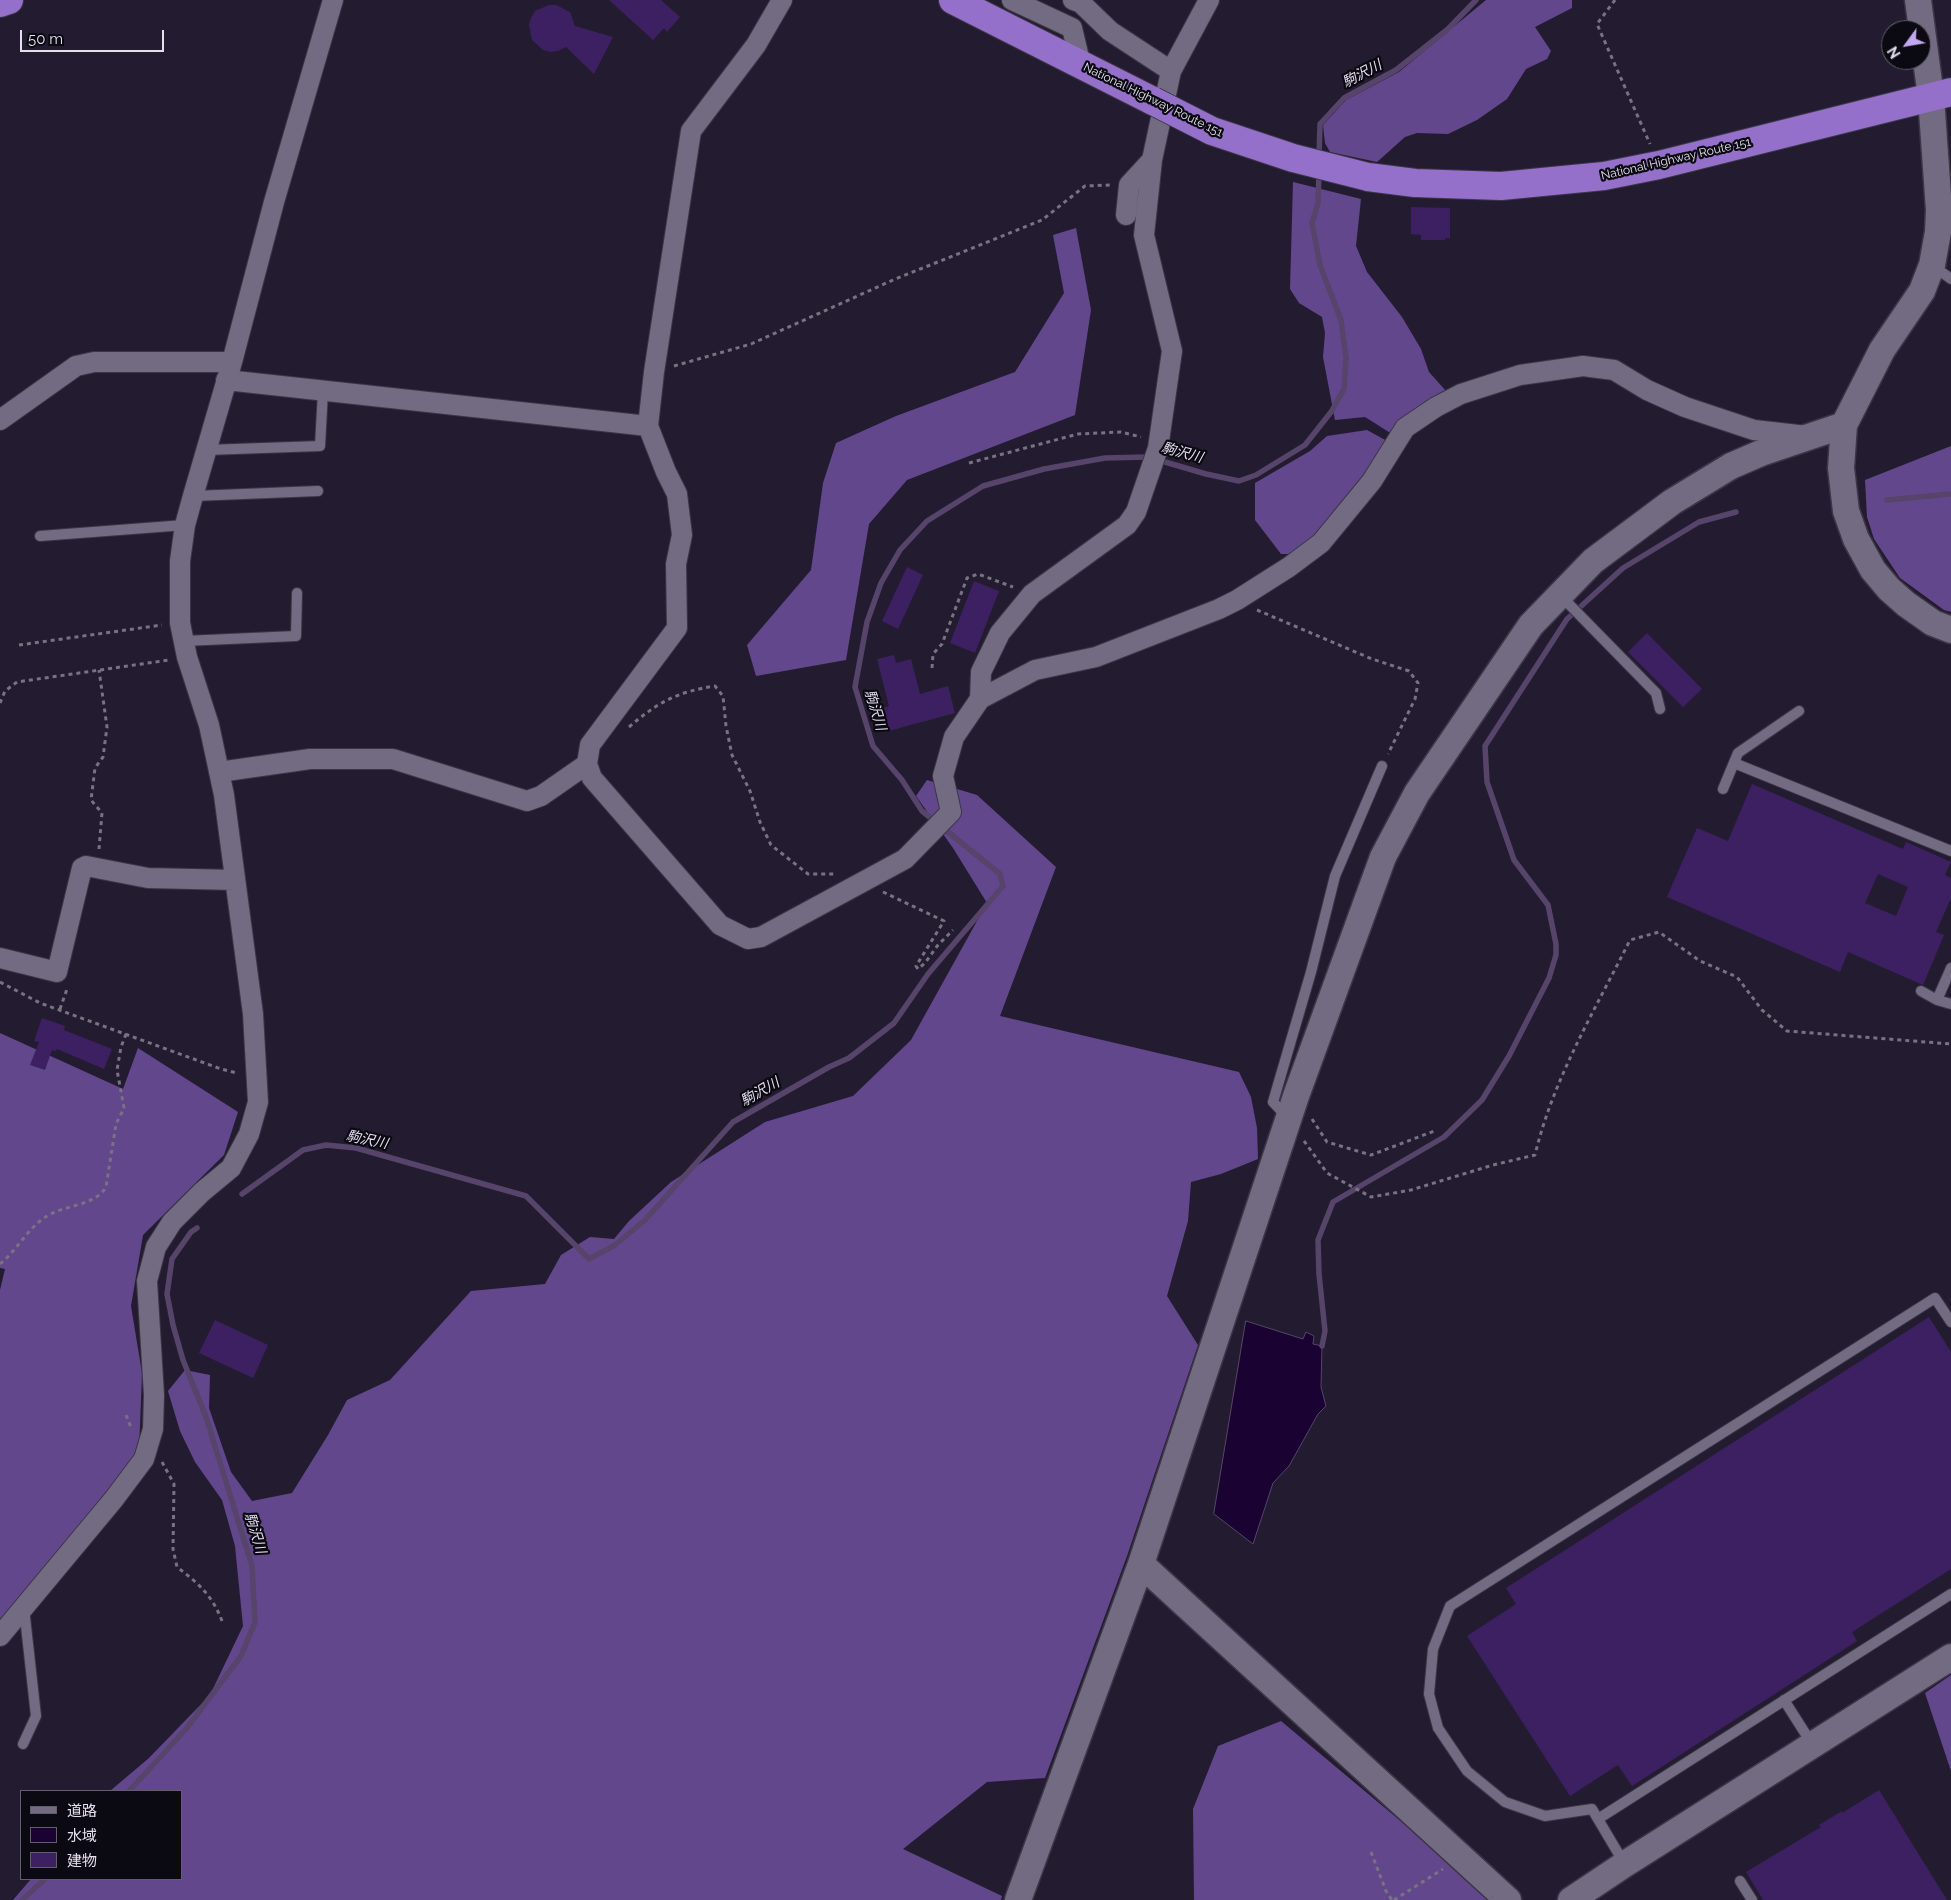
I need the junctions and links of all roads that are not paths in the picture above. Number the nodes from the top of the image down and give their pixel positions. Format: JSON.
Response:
{"nodes":[{"id":1,"x":9,"y":0,"type":"edge"},
{"id":2,"x":332,"y":0,"type":"edge"},
{"id":3,"x":782,"y":0,"type":"edge"},
{"id":4,"x":953,"y":0,"type":"edge"},
{"id":5,"x":1012,"y":0,"type":"edge"},
{"id":6,"x":1073,"y":0,"type":"edge"},
{"id":7,"x":1210,"y":0,"type":"edge"},
{"id":8,"x":1918,"y":0,"type":"edge"},
{"id":9,"x":0,"y":3,"type":"edge"},
{"id":10,"x":1081,"y":66,"type":"junction"},
{"id":11,"x":1171,"y":71,"type":"junction"},
{"id":12,"x":1941,"y":95,"type":"edge"},
{"id":13,"x":1152,"y":160,"type":"junction"},
{"id":14,"x":1126,"y":215,"type":"dead end"},
{"id":15,"x":1941,"y":272,"type":"edge"},
{"id":16,"x":229,"y":371,"type":"junction"},
{"id":17,"x":324,"y":391,"type":"junction"},
{"id":18,"x":0,"y":420,"type":"edge"},
{"id":19,"x":1844,"y":425,"type":"junction"},
{"id":20,"x":648,"y":426,"type":"junction"},
{"id":21,"x":1810,"y":436,"type":"junction"},
{"id":22,"x":206,"y":450,"type":"junction"},
{"id":23,"x":318,"y":491,"type":"dead end"},
{"id":24,"x":193,"y":496,"type":"junction"},
{"id":25,"x":185,"y":525,"type":"junction"},
{"id":26,"x":40,"y":536,"type":"dead end"},
{"id":27,"x":297,"y":593,"type":"dead end"},
{"id":28,"x":1563,"y":598,"type":"junction"},
{"id":29,"x":1951,"y":630,"type":"edge"},
{"id":30,"x":184,"y":640,"type":"junction"},
{"id":31,"x":980,"y":699,"type":"junction"},
{"id":32,"x":1660,"y":709,"type":"dead end"},
{"id":33,"x":1799,"y":711,"type":"dead end"},
{"id":34,"x":1734,"y":763,"type":"junction"},
{"id":35,"x":587,"y":764,"type":"junction"},
{"id":36,"x":1382,"y":766,"type":"road end"},
{"id":37,"x":219,"y":772,"type":"junction"},
{"id":38,"x":1723,"y":789,"type":"dead end"},
{"id":39,"x":1951,"y":851,"type":"edge"},
{"id":40,"x":235,"y":880,"type":"junction"},
{"id":41,"x":0,"y":958,"type":"edge"},
{"id":42,"x":1951,"y":968,"type":"edge"},
{"id":43,"x":1921,"y":991,"type":"dead end"},
{"id":44,"x":1937,"y":1000,"type":"junction"},
{"id":45,"x":1951,"y":1004,"type":"edge"},
{"id":46,"x":1293,"y":1108,"type":"junction"},
{"id":47,"x":1951,"y":1322,"type":"edge"},
{"id":48,"x":1141,"y":1564,"type":"junction"},
{"id":49,"x":1951,"y":1594,"type":"edge"},
{"id":50,"x":24,"y":1607,"type":"junction"},
{"id":51,"x":0,"y":1636,"type":"edge"},
{"id":52,"x":1951,"y":1658,"type":"edge"},
{"id":53,"x":1784,"y":1700,"type":"junction"},
{"id":54,"x":23,"y":1744,"type":"dead end"},
{"id":55,"x":1812,"y":1744,"type":"junction"},
{"id":56,"x":1598,"y":1819,"type":"junction"},
{"id":57,"x":1625,"y":1864,"type":"junction"},
{"id":58,"x":1740,"y":1881,"type":"dead end"},
{"id":59,"x":1018,"y":1900,"type":"edge"},
{"id":60,"x":1508,"y":1900,"type":"edge"},
{"id":61,"x":1571,"y":1900,"type":"edge"},
{"id":62,"x":1752,"y":1900,"type":"edge"}],
"edges":[{"from":1,"to":9,"type":"highway"},
{"from":2,"to":16,"type":"street"},
{"from":3,"to":20,"type":"street"},
{"from":4,"to":10,"type":"highway","name":"National Highway Route 151"},
{"from":5,"to":10,"type":"street"},
{"from":6,"to":11,"type":"street"},
{"from":7,"to":11,"type":"street"},
{"from":8,"to":12,"type":"street"},
{"from":10,"to":12,"type":"highway","name":"National Highway Route 151","bridge":true},
{"from":11,"to":13,"type":"street"},
{"from":12,"to":15,"type":"street"},
{"from":13,"to":14,"type":"street"},
{"from":13,"to":31,"type":"street"},
{"from":15,"to":19,"type":"street"},
{"from":16,"to":17,"type":"street"},
{"from":16,"to":18,"type":"street"},
{"from":16,"to":22,"type":"street"},
{"from":17,"to":20,"type":"street"},
{"from":17,"to":22,"type":"lane"},
{"from":19,"to":21,"type":"street"},
{"from":19,"to":29,"type":"street"},
{"from":20,"to":35,"type":"street"},
{"from":21,"to":28,"type":"street"},
{"from":21,"to":31,"type":"street"},
{"from":22,"to":24,"type":"street"},
{"from":23,"to":24,"type":"lane"},
{"from":24,"to":25,"type":"street"},
{"from":25,"to":26,"type":"lane"},
{"from":25,"to":30,"type":"street"},
{"from":27,"to":30,"type":"lane"},
{"from":28,"to":32,"type":"lane"},
{"from":28,"to":46,"type":"street"},
{"from":30,"to":37,"type":"street"},
{"from":31,"to":35,"type":"street"},
{"from":33,"to":34,"type":"lane"},
{"from":34,"to":38,"type":"lane"},
{"from":34,"to":39,"type":"lane"},
{"from":35,"to":37,"type":"street"},
{"from":36,"to":46,"type":"lane"},
{"from":37,"to":40,"type":"street"},
{"from":40,"to":41,"type":"street"},
{"from":40,"to":50,"type":"street"},
{"from":42,"to":44,"type":"lane"},
{"from":43,"to":44,"type":"lane"},
{"from":44,"to":45,"type":"lane"},
{"from":46,"to":48,"type":"street"},
{"from":47,"to":56,"type":"lane"},
{"from":48,"to":59,"type":"street"},
{"from":48,"to":60,"type":"street"},
{"from":49,"to":53,"type":"lane"},
{"from":50,"to":51,"type":"street"},
{"from":50,"to":54,"type":"lane"},
{"from":52,"to":55,"type":"street"},
{"from":53,"to":55,"type":"lane"},
{"from":53,"to":56,"type":"lane"},
{"from":55,"to":57,"type":"street"},
{"from":56,"to":57,"type":"lane"},
{"from":57,"to":61,"type":"street"},
{"from":58,"to":62,"type":"lane"}]}
